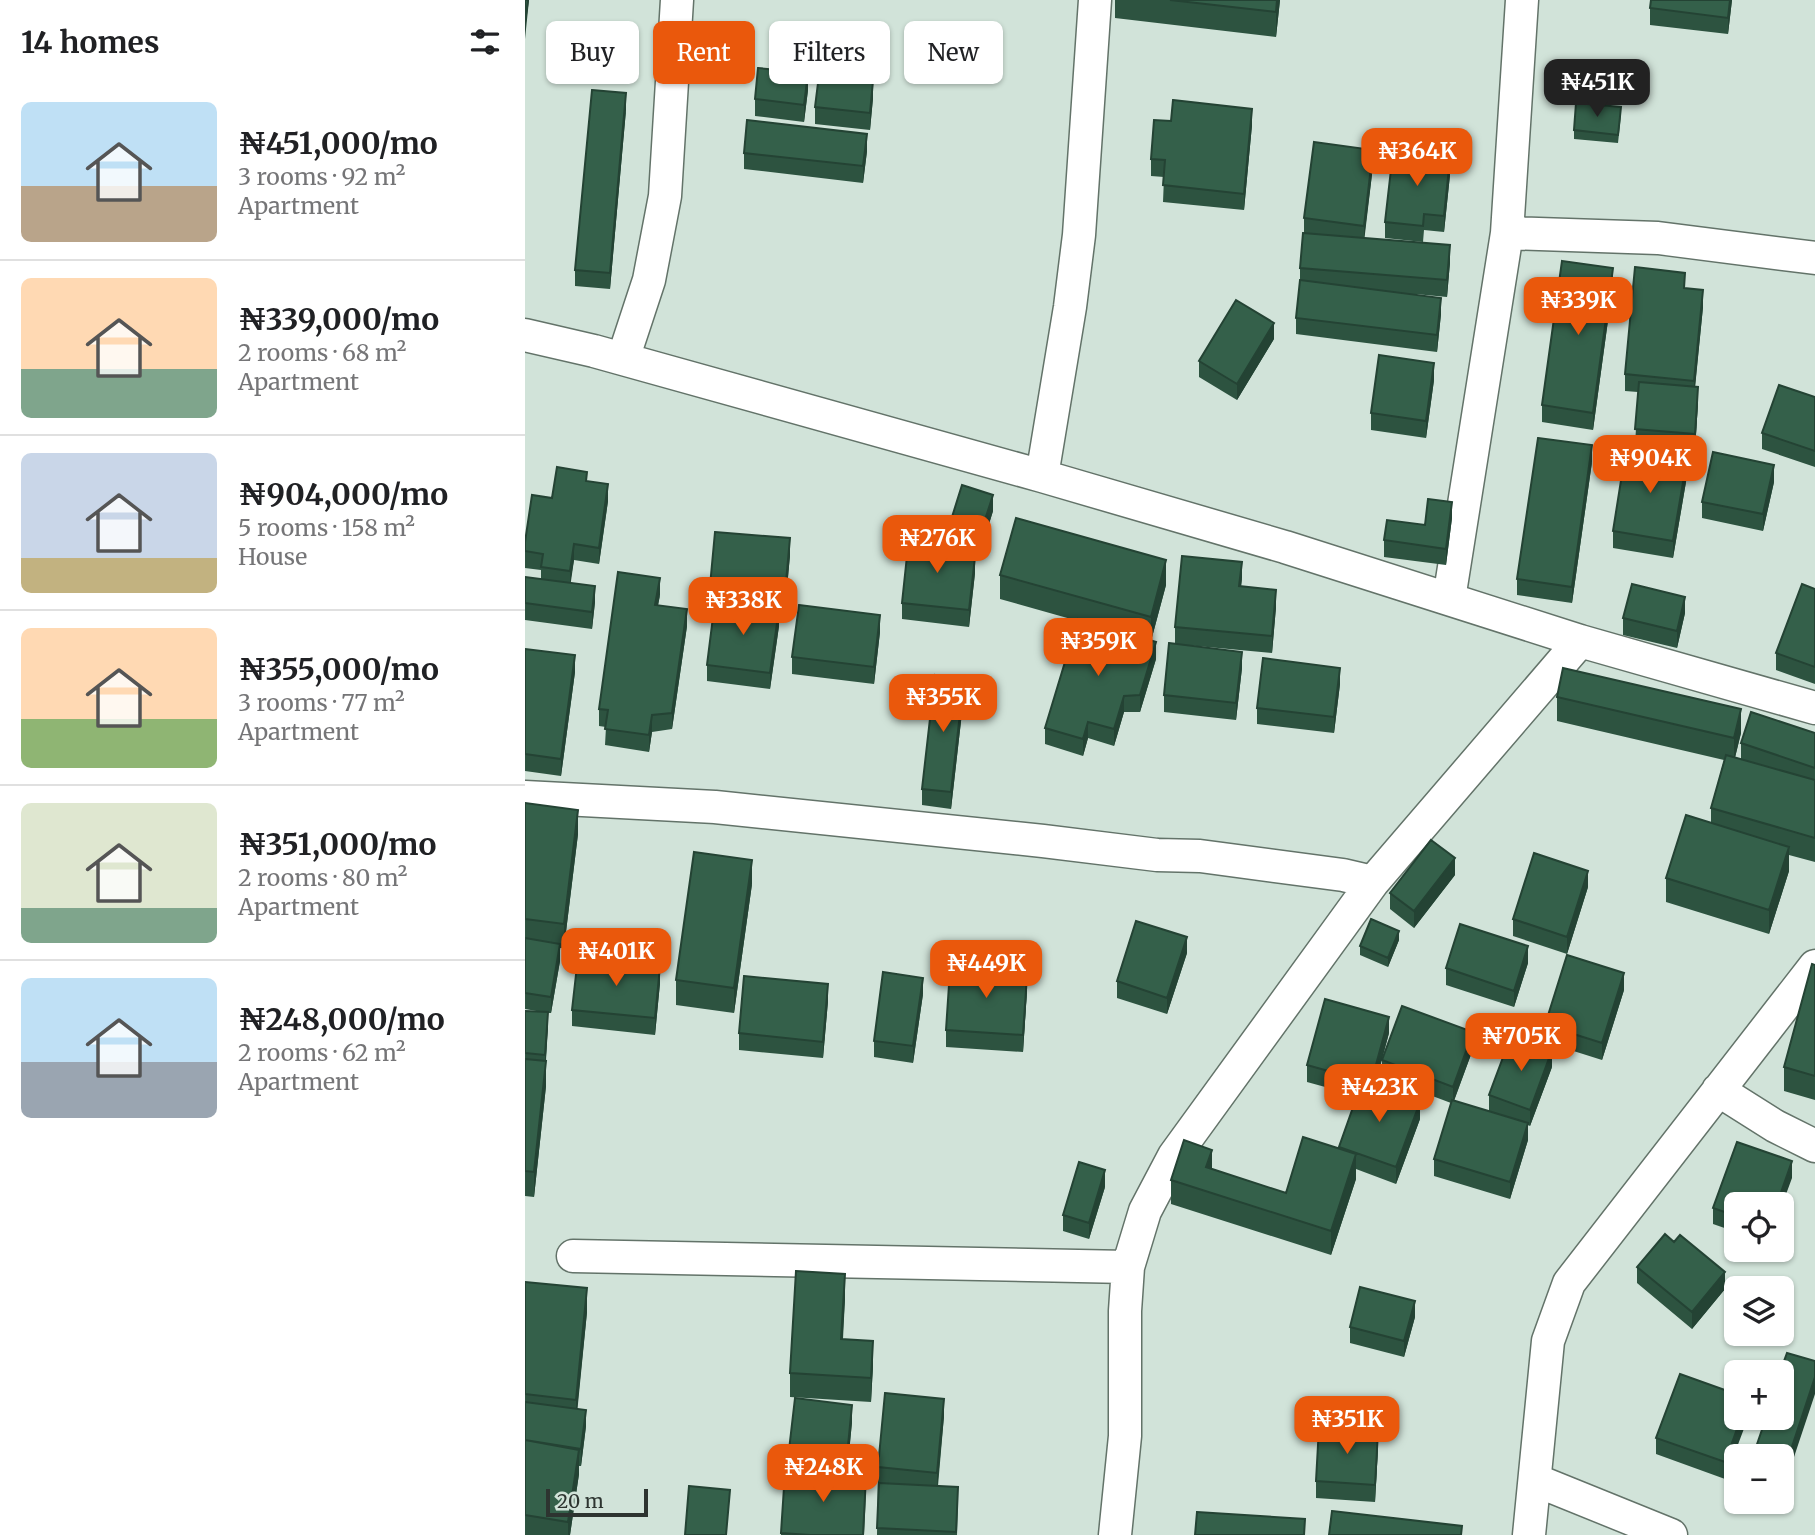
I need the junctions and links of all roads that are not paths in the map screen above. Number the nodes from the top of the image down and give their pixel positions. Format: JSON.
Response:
{"nodes":[{"id":1,"x":677,"y":0,"type":"edge"},
{"id":2,"x":1095,"y":0,"type":"edge"},
{"id":3,"x":1522,"y":0,"type":"edge"},
{"id":4,"x":1507,"y":233,"type":"junction"},
{"id":5,"x":1815,"y":258,"type":"edge"},
{"id":6,"x":525,"y":335,"type":"edge"},
{"id":7,"x":623,"y":359,"type":"junction"},
{"id":8,"x":1042,"y":476,"type":"junction"},
{"id":9,"x":1449,"y":599,"type":"junction"},
{"id":10,"x":1580,"y":641,"type":"junction"},
{"id":11,"x":1815,"y":708,"type":"edge"},
{"id":12,"x":525,"y":797,"type":"edge"},
{"id":13,"x":1373,"y":882,"type":"junction"},
{"id":14,"x":1815,"y":966,"type":"edge"},
{"id":15,"x":1719,"y":1090,"type":"junction"},
{"id":16,"x":1815,"y":1146,"type":"edge"},
{"id":17,"x":573,"y":1256,"type":"dead end"},
{"id":18,"x":1128,"y":1267,"type":"junction"},
{"id":19,"x":1535,"y":1480,"type":"junction"},
{"id":20,"x":1115,"y":1535,"type":"edge"},
{"id":21,"x":1529,"y":1535,"type":"edge"},
{"id":22,"x":1671,"y":1535,"type":"edge"}],
"edges":[{"from":1,"to":7,"type":"street"},
{"from":2,"to":8,"type":"street"},
{"from":3,"to":4,"type":"street"},
{"from":4,"to":5,"type":"street"},
{"from":4,"to":9,"type":"street"},
{"from":6,"to":7,"type":"street"},
{"from":7,"to":8,"type":"street"},
{"from":8,"to":9,"type":"street"},
{"from":9,"to":10,"type":"street"},
{"from":10,"to":11,"type":"street"},
{"from":10,"to":13,"type":"street"},
{"from":12,"to":13,"type":"street"},
{"from":13,"to":18,"type":"street"},
{"from":14,"to":15,"type":"street"},
{"from":15,"to":16,"type":"street"},
{"from":15,"to":19,"type":"street"},
{"from":17,"to":18,"type":"street"},
{"from":18,"to":20,"type":"street"},
{"from":19,"to":21,"type":"street"},
{"from":19,"to":22,"type":"street"}]}
